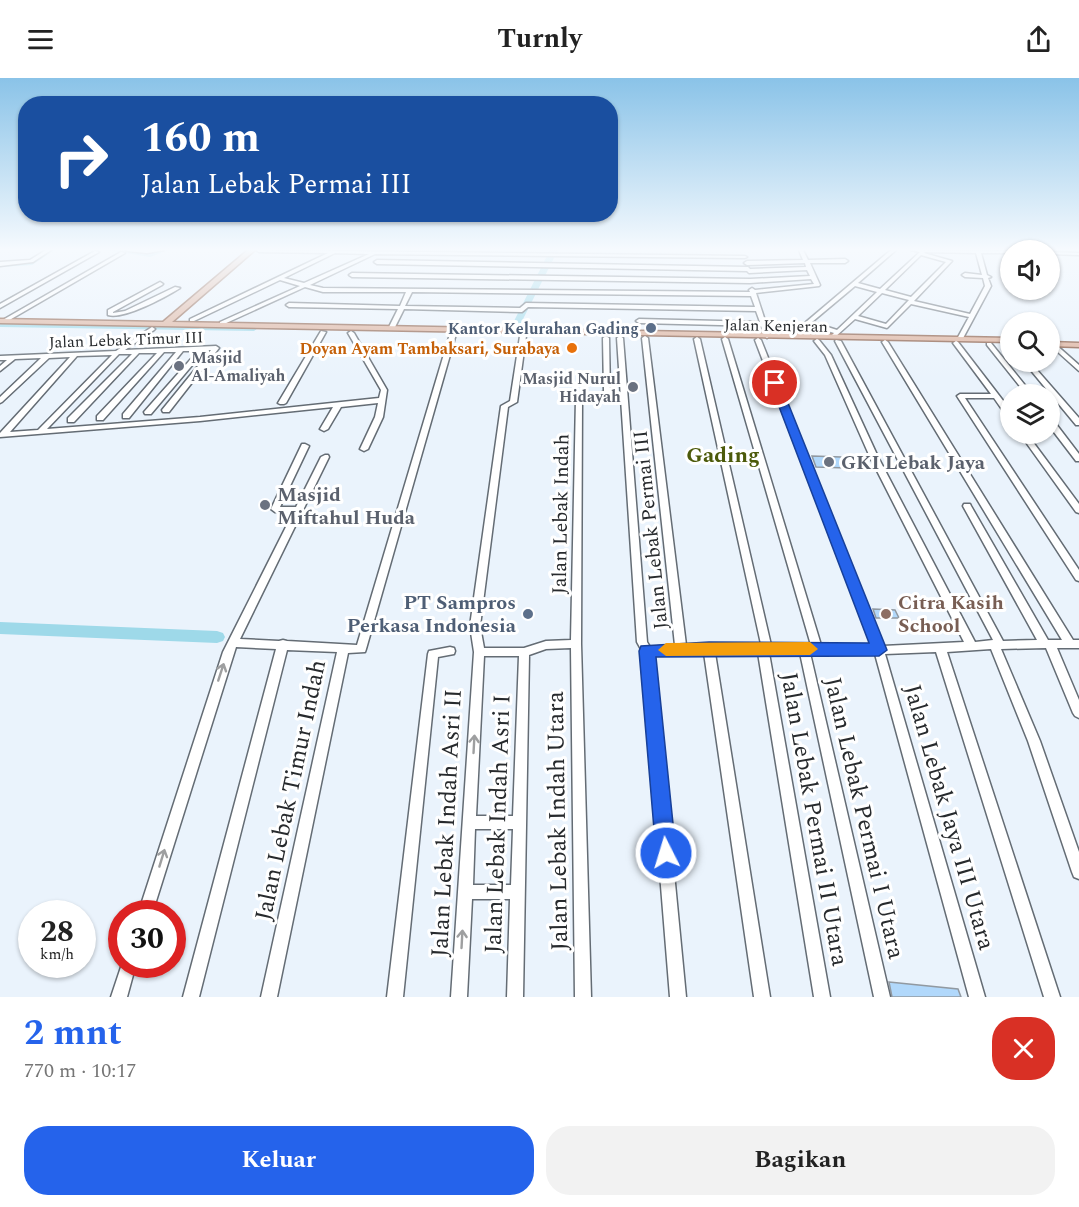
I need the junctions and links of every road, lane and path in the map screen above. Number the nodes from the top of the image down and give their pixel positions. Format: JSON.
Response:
{"nodes":[{"id":1,"x":627,"y":292,"type":"edge"},
{"id":2,"x":24,"y":293,"type":"edge"},
{"id":3,"x":54,"y":293,"type":"edge"},
{"id":4,"x":143,"y":293,"type":"edge"},
{"id":5,"x":167,"y":293,"type":"edge"},
{"id":6,"x":202,"y":293,"type":"edge"},
{"id":7,"x":210,"y":293,"type":"edge"},
{"id":8,"x":253,"y":293,"type":"edge"},
{"id":9,"x":286,"y":293,"type":"edge"},
{"id":10,"x":409,"y":293,"type":"edge"},
{"id":11,"x":461,"y":293,"type":"edge"},
{"id":12,"x":529,"y":293,"type":"edge"},
{"id":13,"x":739,"y":293,"type":"edge"},
{"id":14,"x":753,"y":293,"type":"joint"},
{"id":15,"x":844,"y":293,"type":"edge"},
{"id":16,"x":881,"y":293,"type":"edge"},
{"id":17,"x":888,"y":293,"type":"edge"},
{"id":18,"x":919,"y":293,"type":"edge"},
{"id":19,"x":984,"y":293,"type":"edge"},
{"id":20,"x":911,"y":301,"type":"junction"},
{"id":21,"x":124,"y":303,"type":"junction"},
{"id":22,"x":289,"y":305,"type":"dead end"},
{"id":23,"x":0,"y":306,"type":"edge"},
{"id":24,"x":140,"y":306,"type":"junction"},
{"id":25,"x":401,"y":307,"type":"junction"},
{"id":26,"x":634,"y":307,"type":"junction"},
{"id":27,"x":192,"y":309,"type":"junction"},
{"id":28,"x":757,"y":309,"type":"junction"},
{"id":29,"x":179,"y":311,"type":"junction"},
{"id":30,"x":111,"y":313,"type":"junction"},
{"id":31,"x":972,"y":316,"type":"junction"},
{"id":32,"x":856,"y":317,"type":"junction"},
{"id":33,"x":196,"y":321,"type":"junction"},
{"id":34,"x":639,"y":321,"type":"junction"},
{"id":35,"x":142,"y":322,"type":"junction"},
{"id":36,"x":1,"y":323,"type":"edge"},
{"id":37,"x":222,"y":323,"type":"junction"},
{"id":38,"x":762,"y":324,"type":"junction"},
{"id":39,"x":96,"y":325,"type":"junction"},
{"id":40,"x":167,"y":327,"type":"junction"},
{"id":41,"x":392,"y":327,"type":"junction"},
{"id":42,"x":323,"y":332,"type":"junction"},
{"id":43,"x":351,"y":333,"type":"junction"},
{"id":44,"x":453,"y":334,"type":"junction"},
{"id":45,"x":523,"y":336,"type":"junction"},
{"id":46,"x":643,"y":336,"type":"junction"},
{"id":47,"x":767,"y":336,"type":"junction"},
{"id":48,"x":684,"y":337,"type":"junction"},
{"id":49,"x":836,"y":337,"type":"junction"},
{"id":50,"x":606,"y":338,"type":"junction"},
{"id":51,"x":620,"y":338,"type":"junction"},
{"id":52,"x":697,"y":339,"type":"junction"},
{"id":53,"x":724,"y":339,"type":"junction"},
{"id":54,"x":817,"y":341,"type":"junction"},
{"id":55,"x":958,"y":341,"type":"junction"},
{"id":56,"x":759,"y":342,"type":"junction"},
{"id":57,"x":885,"y":342,"type":"junction"},
{"id":58,"x":1000,"y":342,"type":"edge"},
{"id":59,"x":1000,"y":343,"type":"edge"},
{"id":60,"x":1060,"y":343,"type":"edge"},
{"id":61,"x":1079,"y":343,"type":"edge"},
{"id":62,"x":989,"y":344,"type":"junction"},
{"id":63,"x":202,"y":350,"type":"junction"},
{"id":64,"x":180,"y":351,"type":"junction"},
{"id":65,"x":1060,"y":351,"type":"edge"},
{"id":66,"x":137,"y":352,"type":"junction"},
{"id":67,"x":161,"y":352,"type":"junction"},
{"id":68,"x":117,"y":353,"type":"junction"},
{"id":69,"x":76,"y":354,"type":"junction"},
{"id":70,"x":47,"y":356,"type":"junction"},
{"id":71,"x":14,"y":357,"type":"junction"},
{"id":72,"x":0,"y":358,"type":"edge"},
{"id":73,"x":0,"y":369,"type":"edge"},
{"id":74,"x":1079,"y":369,"type":"edge"},
{"id":75,"x":1036,"y":372,"type":"edge"},
{"id":76,"x":1021,"y":384,"type":"edge"},
{"id":77,"x":996,"y":396,"type":"junction"},
{"id":78,"x":383,"y":400,"type":"junction"},
{"id":79,"x":0,"y":401,"type":"edge"},
{"id":80,"x":1000,"y":401,"type":"edge"},
{"id":81,"x":282,"y":403,"type":"dead end"},
{"id":82,"x":338,"y":405,"type":"junction"},
{"id":83,"x":316,"y":407,"type":"junction"},
{"id":84,"x":166,"y":410,"type":"dead end"},
{"id":85,"x":148,"y":412,"type":"dead end"},
{"id":86,"x":126,"y":416,"type":"dead end"},
{"id":87,"x":100,"y":418,"type":"dead end"},
{"id":88,"x":313,"y":419,"type":"dead end"},
{"id":89,"x":71,"y":420,"type":"dead end"},
{"id":90,"x":1079,"y":423,"type":"edge"},
{"id":91,"x":324,"y":429,"type":"dead end"},
{"id":92,"x":40,"y":432,"type":"junction"},
{"id":93,"x":2,"y":435,"type":"edge"},
{"id":94,"x":1060,"y":435,"type":"edge"},
{"id":95,"x":1031,"y":444,"type":"edge"},
{"id":96,"x":305,"y":446,"type":"dead end"},
{"id":97,"x":364,"y":449,"type":"dead end"},
{"id":98,"x":325,"y":457,"type":"dead end"},
{"id":99,"x":1079,"y":459,"type":"edge"},
{"id":100,"x":967,"y":506,"type":"dead end"},
{"id":101,"x":297,"y":510,"type":"junction"},
{"id":102,"x":1079,"y":510,"type":"edge"},
{"id":103,"x":1079,"y":578,"type":"edge"},
{"id":104,"x":232,"y":643,"type":"junction"},
{"id":105,"x":283,"y":644,"type":"junction"},
{"id":106,"x":576,"y":644,"type":"junction"},
{"id":107,"x":997,"y":644,"type":"junction"},
{"id":108,"x":1047,"y":644,"type":"junction"},
{"id":109,"x":1074,"y":644,"type":"edge"},
{"id":110,"x":972,"y":645,"type":"junction"},
{"id":111,"x":343,"y":648,"type":"junction"},
{"id":112,"x":709,"y":648,"type":"junction"},
{"id":113,"x":765,"y":648,"type":"junction"},
{"id":114,"x":940,"y":648,"type":"junction"},
{"id":115,"x":681,"y":649,"type":"junction"},
{"id":116,"x":804,"y":649,"type":"junction"},
{"id":117,"x":817,"y":649,"type":"junction"},
{"id":118,"x":879,"y":650,"type":"junction"},
{"id":119,"x":450,"y":651,"type":"dead end"},
{"id":120,"x":647,"y":651,"type":"junction"},
{"id":121,"x":479,"y":652,"type":"junction"},
{"id":122,"x":524,"y":652,"type":"junction"},
{"id":123,"x":1079,"y":713,"type":"edge"},
{"id":124,"x":469,"y":822,"type":"junction"},
{"id":125,"x":519,"y":823,"type":"junction"},
{"id":126,"x":1079,"y":872,"type":"edge"},
{"id":127,"x":465,"y":892,"type":"junction"},
{"id":128,"x":518,"y":892,"type":"junction"},
{"id":129,"x":149,"y":900,"type":"edge"},
{"id":130,"x":125,"y":978,"type":"edge"},
{"id":131,"x":119,"y":997,"type":"edge"},
{"id":132,"x":191,"y":997,"type":"edge"},
{"id":133,"x":269,"y":997,"type":"edge"},
{"id":134,"x":395,"y":997,"type":"edge"},
{"id":135,"x":459,"y":997,"type":"edge"},
{"id":136,"x":515,"y":997,"type":"edge"},
{"id":137,"x":583,"y":997,"type":"edge"},
{"id":138,"x":678,"y":997,"type":"edge"},
{"id":139,"x":762,"y":997,"type":"edge"},
{"id":140,"x":822,"y":997,"type":"edge"},
{"id":141,"x":882,"y":997,"type":"edge"},
{"id":142,"x":977,"y":997,"type":"edge"},
{"id":143,"x":1052,"y":997,"type":"edge"}],
"edges":[{"from":1,"to":26,"type":"street","name":"Jalan Lebak Permai III"},
{"from":2,"to":23,"type":"street"},
{"from":3,"to":36,"type":"street"},
{"from":4,"to":21,"type":"street"},
{"from":5,"to":24,"type":"street"},
{"from":6,"to":29,"type":"main road"},
{"from":7,"to":27,"type":"main road"},
{"from":8,"to":33,"type":"street"},
{"from":9,"to":37,"type":"street"},
{"from":10,"to":25,"type":"street"},
{"from":11,"to":12,"type":"street"},
{"from":13,"to":14,"type":"street"},
{"from":14,"to":28,"type":"street"},
{"from":15,"to":49,"type":"street"},
{"from":16,"to":32,"type":"street"},
{"from":17,"to":20,"type":"street"},
{"from":18,"to":20,"type":"street"},
{"from":19,"to":31,"type":"street"},
{"from":20,"to":31,"type":"street"},
{"from":20,"to":32,"type":"street"},
{"from":21,"to":24,"type":"street"},
{"from":21,"to":30,"type":"street"},
{"from":22,"to":25,"type":"street"},
{"from":24,"to":30,"type":"street"},
{"from":25,"to":26,"type":"street"},
{"from":25,"to":41,"type":"street"},
{"from":26,"to":28,"type":"street"},
{"from":26,"to":34,"type":"street","name":"Jalan Lebak Permai III"},
{"from":27,"to":33,"type":"main road"},
{"from":27,"to":40,"type":"main road"},
{"from":28,"to":38,"type":"street"},
{"from":29,"to":35,"type":"main road"},
{"from":29,"to":40,"type":"main road"},
{"from":30,"to":39,"type":"street"},
{"from":31,"to":55,"type":"street"},
{"from":32,"to":49,"type":"street"},
{"from":33,"to":37,"type":"main road","name":"Jalan Kenjeran"},
{"from":33,"to":40,"type":"main road","name":"Jalan Kenjeran"},
{"from":34,"to":38,"type":"street"},
{"from":34,"to":46,"type":"street","name":"Jalan Lebak Permai III"},
{"from":35,"to":39,"type":"main road","name":"Jalan Kenjeran"},
{"from":35,"to":40,"type":"main road","name":"Jalan Kenjeran"},
{"from":36,"to":39,"type":"main road","name":"Jalan Kenjeran"},
{"from":37,"to":41,"type":"main road","name":"Jalan Kenjeran"},
{"from":38,"to":47,"type":"street"},
{"from":39,"to":40,"type":"main road","name":"Jalan Kenjeran"},
{"from":40,"to":42,"type":"main road","name":"Jalan Kenjeran"},
{"from":40,"to":68,"type":"street"},
{"from":41,"to":46,"type":"main road","name":"Jalan Kenjeran"},
{"from":42,"to":43,"type":"main road","name":"Jalan Kenjeran"},
{"from":42,"to":81,"type":"street"},
{"from":43,"to":44,"type":"main road","name":"Jalan Kenjeran"},
{"from":43,"to":78,"type":"street"},
{"from":44,"to":45,"type":"main road","name":"Jalan Kenjeran"},
{"from":44,"to":111,"type":"street","name":"Jalan Lebak Timur Indah"},
{"from":45,"to":50,"type":"main road","name":"Jalan Kenjeran"},
{"from":45,"to":121,"type":"street","name":"Jalan Lebak Indah Asri II"},
{"from":46,"to":48,"type":"main road","name":"Jalan Kenjeran"},
{"from":46,"to":51,"type":"main road","name":"Jalan Kenjeran"},
{"from":46,"to":115,"type":"street","name":"Jalan Lebak Permai III"},
{"from":47,"to":48,"type":"main road","name":"Jalan Kenjeran"},
{"from":47,"to":49,"type":"main road","name":"Jalan Kenjeran"},
{"from":48,"to":52,"type":"main road","name":"Jalan Kenjeran"},
{"from":49,"to":54,"type":"main road","name":"Jalan Kenjeran"},
{"from":49,"to":55,"type":"main road","name":"Jalan Kenjeran"},
{"from":49,"to":57,"type":"main road","name":"Jalan Kenjeran"},
{"from":49,"to":107,"type":"street"},
{"from":50,"to":51,"type":"main road","name":"Jalan Kenjeran"},
{"from":50,"to":106,"type":"street","name":"Jalan Lebak Indah"},
{"from":51,"to":120,"type":"street"},
{"from":52,"to":53,"type":"main road","name":"Jalan Kenjeran"},
{"from":52,"to":113,"type":"street","name":"Jalan Lebak Permai II Utara"},
{"from":53,"to":56,"type":"main road","name":"Jalan Kenjeran"},
{"from":53,"to":117,"type":"street"},
{"from":54,"to":56,"type":"main road","name":"Jalan Kenjeran"},
{"from":54,"to":110,"type":"street"},
{"from":55,"to":57,"type":"main road","name":"Jalan Kenjeran"},
{"from":55,"to":58,"type":"main road","name":"Jalan Kenjeran"},
{"from":55,"to":62,"type":"main road","name":"Jalan Kenjeran"},
{"from":55,"to":77,"type":"street"},
{"from":56,"to":118,"type":"street","name":"Jalan Lebak Jaya III Utara"},
{"from":57,"to":109,"type":"street"},
{"from":59,"to":62,"type":"main road","name":"Jalan Kenjeran"},
{"from":60,"to":61,"type":"main road"},
{"from":62,"to":76,"type":"street"},
{"from":63,"to":64,"type":"street","name":"Jalan Lebak Timur III"},
{"from":63,"to":84,"type":"street","name":"Jalan Lebak Timur III"},
{"from":63,"to":85,"type":"street"},
{"from":64,"to":67,"type":"street","name":"Jalan Lebak Timur III"},
{"from":64,"to":86,"type":"street"},
{"from":65,"to":74,"type":"street"},
{"from":66,"to":67,"type":"street","name":"Jalan Lebak Timur III"},
{"from":66,"to":68,"type":"street","name":"Jalan Lebak Timur III"},
{"from":66,"to":89,"type":"street"},
{"from":67,"to":87,"type":"street"},
{"from":68,"to":69,"type":"street","name":"Jalan Lebak Timur III"},
{"from":68,"to":92,"type":"street"},
{"from":69,"to":70,"type":"street","name":"Jalan Lebak Timur III"},
{"from":69,"to":93,"type":"street"},
{"from":70,"to":71,"type":"street","name":"Jalan Lebak Timur III"},
{"from":70,"to":79,"type":"street"},
{"from":71,"to":72,"type":"street","name":"Jalan Lebak Timur III"},
{"from":71,"to":73,"type":"street"},
{"from":75,"to":90,"type":"street"},
{"from":77,"to":80,"type":"street"},
{"from":77,"to":103,"type":"street"},
{"from":78,"to":82,"type":"street"},
{"from":78,"to":97,"type":"street"},
{"from":82,"to":83,"type":"street"},
{"from":82,"to":91,"type":"street"},
{"from":83,"to":88,"type":"street"},
{"from":83,"to":92,"type":"street"},
{"from":92,"to":93,"type":"street"},
{"from":94,"to":99,"type":"street"},
{"from":95,"to":102,"type":"street"},
{"from":96,"to":101,"type":"street"},
{"from":98,"to":101,"type":"street"},
{"from":100,"to":108,"type":"street"},
{"from":101,"to":104,"type":"street"},
{"from":104,"to":105,"type":"street"},
{"from":129,"to":104,"type":"street","one_way":true},
{"from":105,"to":111,"type":"street"},
{"from":105,"to":132,"type":"street"},
{"from":106,"to":122,"type":"street"},
{"from":106,"to":137,"type":"street","name":"Jalan Lebak Indah Utara"},
{"from":107,"to":108,"type":"street"},
{"from":107,"to":110,"type":"street"},
{"from":107,"to":126,"type":"street"},
{"from":108,"to":109,"type":"street"},
{"from":108,"to":123,"type":"street"},
{"from":110,"to":114,"type":"street"},
{"from":111,"to":133,"type":"street","name":"Jalan Lebak Timur Indah"},
{"from":112,"to":113,"type":"street"},
{"from":112,"to":115,"type":"street"},
{"from":112,"to":139,"type":"street"},
{"from":113,"to":116,"type":"street"},
{"from":113,"to":140,"type":"street","name":"Jalan Lebak Permai II Utara"},
{"from":114,"to":118,"type":"street"},
{"from":114,"to":143,"type":"street"},
{"from":115,"to":120,"type":"street","name":"Jalan Lebak Permai III"},
{"from":116,"to":117,"type":"street"},
{"from":116,"to":141,"type":"street","name":"Jalan Lebak Permai I Utara"},
{"from":117,"to":118,"type":"street"},
{"from":118,"to":142,"type":"street","name":"Jalan Lebak Jaya III Utara"},
{"from":119,"to":134,"type":"street"},
{"from":120,"to":138,"type":"street"},
{"from":121,"to":122,"type":"street"},
{"from":124,"to":121,"type":"street","name":"Jalan Lebak Indah Asri II","one_way":true},
{"from":122,"to":125,"type":"street","name":"Jalan Lebak Indah Asri I"},
{"from":124,"to":125,"type":"street"},
{"from":124,"to":127,"type":"street","name":"Jalan Lebak Indah Asri II"},
{"from":125,"to":128,"type":"street","name":"Jalan Lebak Indah Asri I"},
{"from":127,"to":128,"type":"street"},
{"from":135,"to":127,"type":"street","name":"Jalan Lebak Indah Asri II","one_way":true},
{"from":128,"to":136,"type":"street","name":"Jalan Lebak Indah Asri I"},
{"from":130,"to":131,"type":"street"}]}
